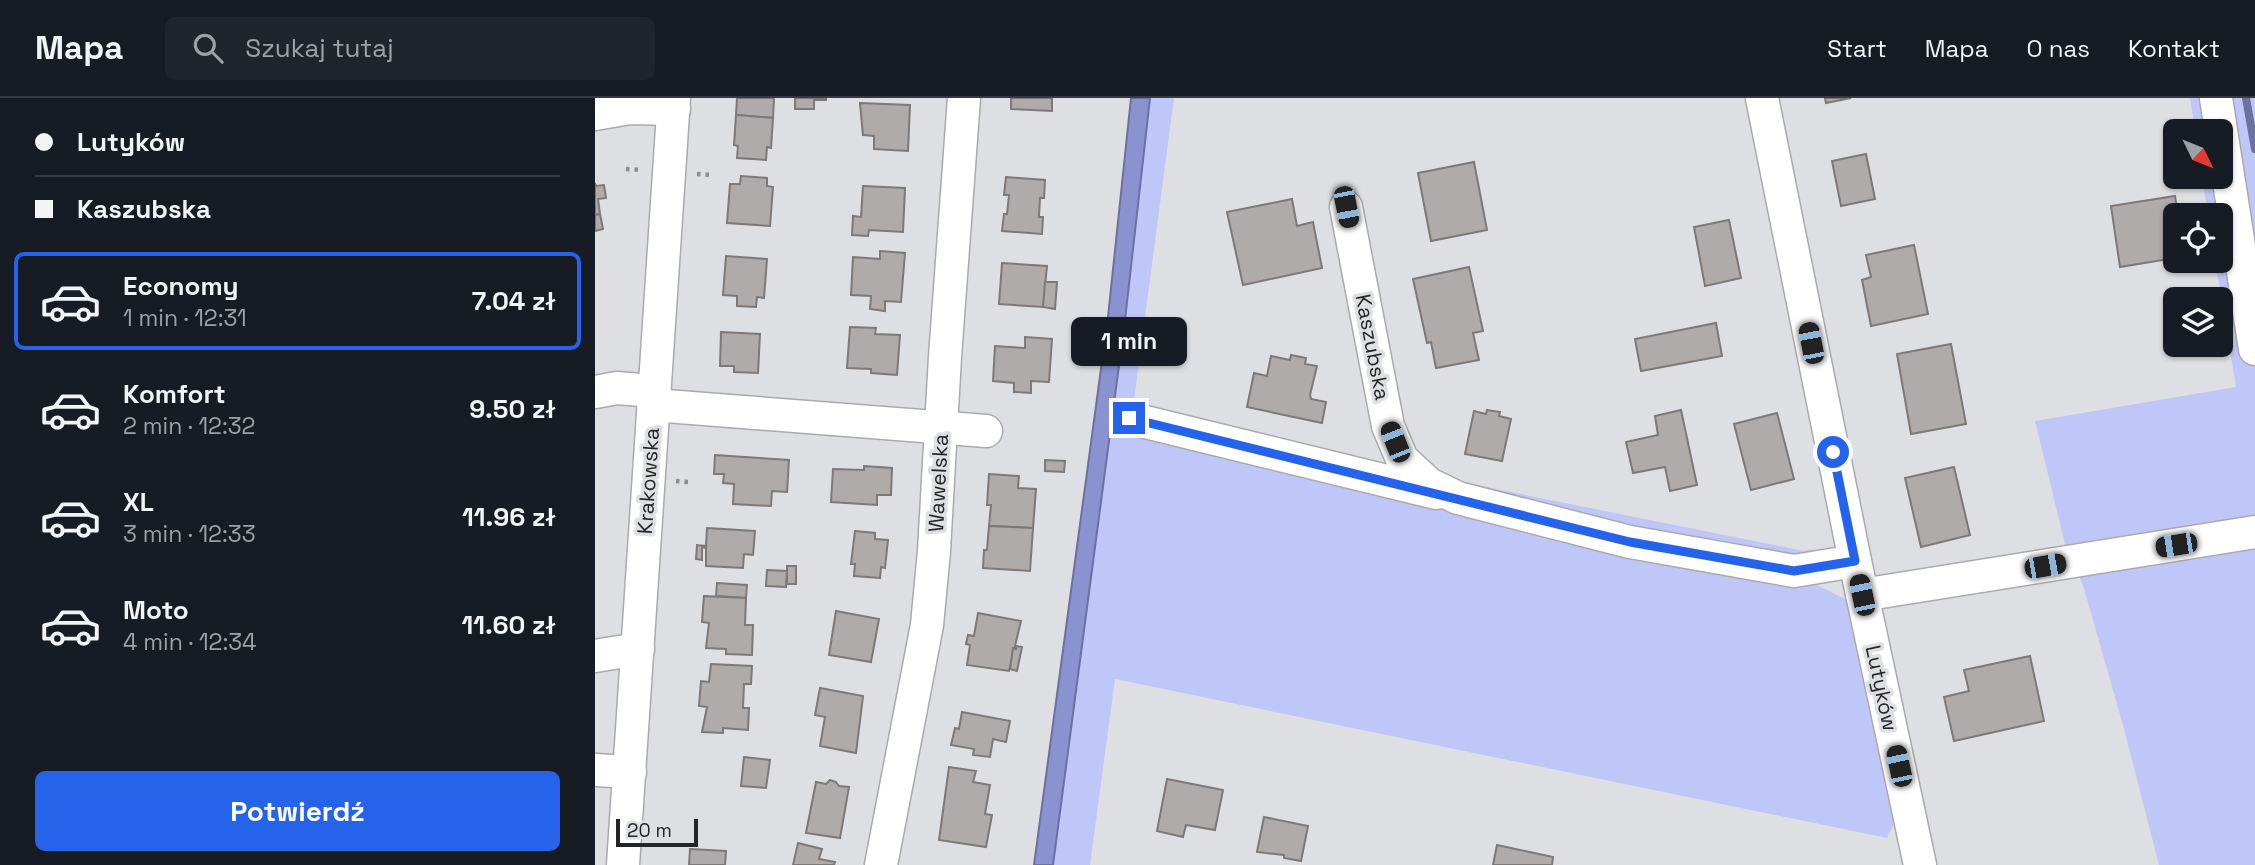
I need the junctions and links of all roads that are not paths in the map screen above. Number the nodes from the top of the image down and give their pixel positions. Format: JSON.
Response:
{"nodes":[{"id":1,"x":964,"y":98,"type":"edge"},
{"id":2,"x":1762,"y":98,"type":"edge"},
{"id":3,"x":2216,"y":98,"type":"edge"},
{"id":4,"x":674,"y":103,"type":"edge"},
{"id":5,"x":595,"y":114,"type":"edge"},
{"id":6,"x":1346,"y":207,"type":"dead end"},
{"id":7,"x":2255,"y":349,"type":"edge"},
{"id":8,"x":595,"y":392,"type":"edge"},
{"id":9,"x":653,"y":398,"type":"junction"},
{"id":10,"x":1129,"y":418,"type":"dead end"},
{"id":11,"x":940,"y":426,"type":"junction"},
{"id":12,"x":986,"y":431,"type":"dead end"},
{"id":13,"x":1458,"y":498,"type":"junction"},
{"id":14,"x":2255,"y":532,"type":"edge"},
{"id":15,"x":1855,"y":561,"type":"junction"},
{"id":16,"x":1862,"y":595,"type":"junction"},
{"id":17,"x":638,"y":649,"type":"junction"},
{"id":18,"x":595,"y":656,"type":"edge"},
{"id":19,"x":595,"y":770,"type":"edge"},
{"id":20,"x":630,"y":772,"type":"junction"},
{"id":21,"x":623,"y":865,"type":"edge"},
{"id":22,"x":881,"y":865,"type":"edge"},
{"id":23,"x":1920,"y":865,"type":"edge"}],
"edges":[{"from":1,"to":11,"type":"street","name":"Wawelska"},
{"from":2,"to":15,"type":"street","name":"Lutyków"},
{"from":3,"to":7,"type":"street"},
{"from":4,"to":5,"type":"street"},
{"from":4,"to":9,"type":"street","name":"Krakowska"},
{"from":6,"to":13,"type":"street","name":"Kaszubska"},
{"from":8,"to":9,"type":"street"},
{"from":9,"to":11,"type":"street"},
{"from":9,"to":17,"type":"street","name":"Krakowska"},
{"from":10,"to":13,"type":"street","name":"Kaszubska"},
{"from":11,"to":12,"type":"street"},
{"from":11,"to":22,"type":"street","name":"Wawelska"},
{"from":13,"to":15,"type":"street","name":"Kaszubska"},
{"from":14,"to":16,"type":"street"},
{"from":15,"to":16,"type":"street","name":"Lutyków"},
{"from":16,"to":23,"type":"street","name":"Lutyków"},
{"from":17,"to":18,"type":"street"},
{"from":17,"to":20,"type":"street","name":"Krakowska"},
{"from":19,"to":20,"type":"street"},
{"from":20,"to":21,"type":"street","name":"Krakowska"}]}
